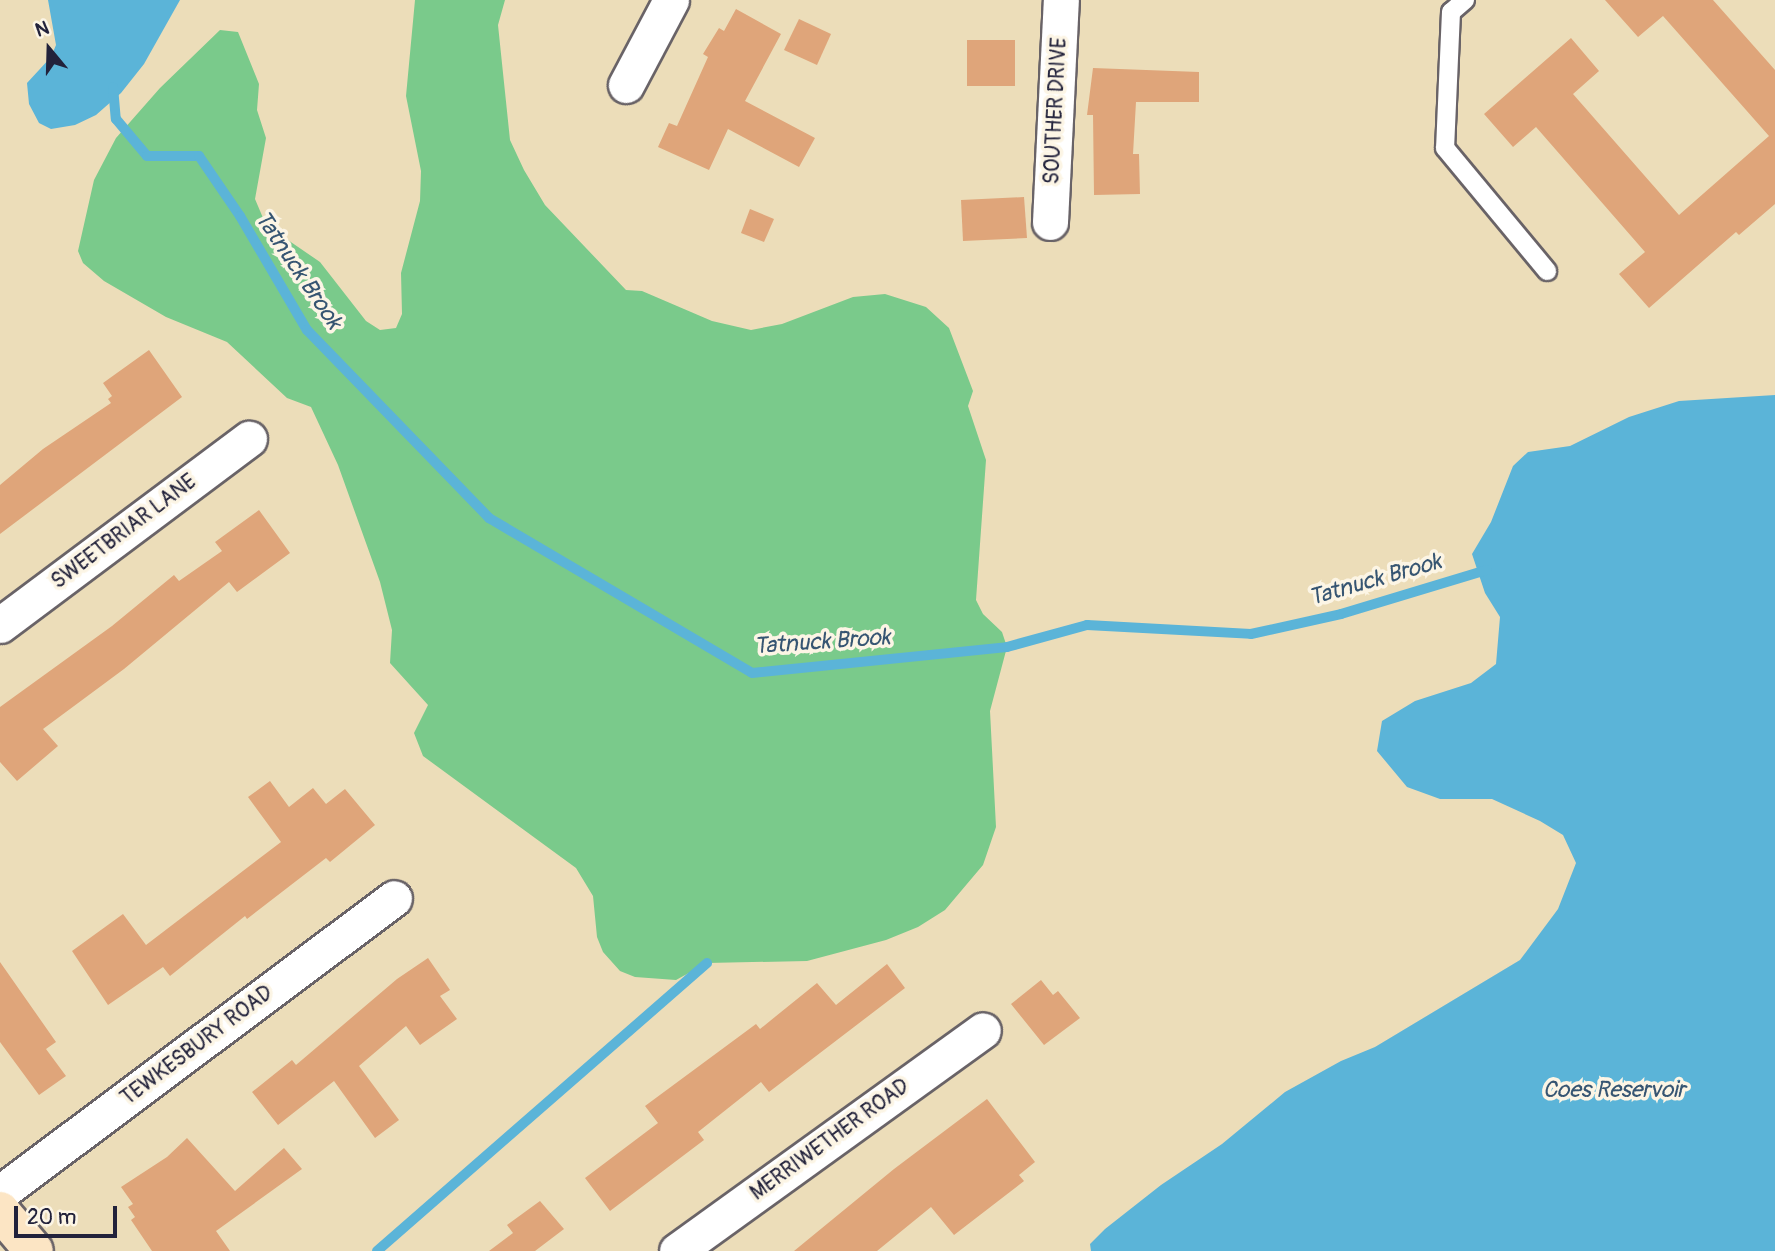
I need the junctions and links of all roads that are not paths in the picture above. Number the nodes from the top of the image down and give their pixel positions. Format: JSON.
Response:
{"nodes":[{"id":1,"x":670,"y":0,"type":"edge"},
{"id":2,"x":1061,"y":0,"type":"edge"},
{"id":3,"x":1465,"y":0,"type":"edge"},
{"id":4,"x":626,"y":85,"type":"dead end"},
{"id":5,"x":1050,"y":222,"type":"dead end"},
{"id":6,"x":1546,"y":271,"type":"dead end"},
{"id":7,"x":248,"y":439,"type":"dead end"},
{"id":8,"x":0,"y":625,"type":"edge"},
{"id":9,"x":394,"y":898,"type":"dead end"},
{"id":10,"x":983,"y":1030,"type":"dead end"},
{"id":11,"x":0,"y":1193,"type":"edge"},
{"id":12,"x":0,"y":1211,"type":"edge"},
{"id":13,"x":34,"y":1251,"type":"edge"},
{"id":14,"x":677,"y":1251,"type":"edge"}],
"edges":[{"from":1,"to":4,"type":"street"},
{"from":2,"to":5,"type":"street","name":"SOUTHER DRIVE"},
{"from":3,"to":6,"type":"lane"},
{"from":7,"to":8,"type":"street","name":"SWEETBRIAR LANE"},
{"from":9,"to":11,"type":"street","name":"TEWKESBURY ROAD"},
{"from":10,"to":14,"type":"street","name":"MERRIWETHER ROAD"},
{"from":12,"to":13,"type":"main road"}]}
